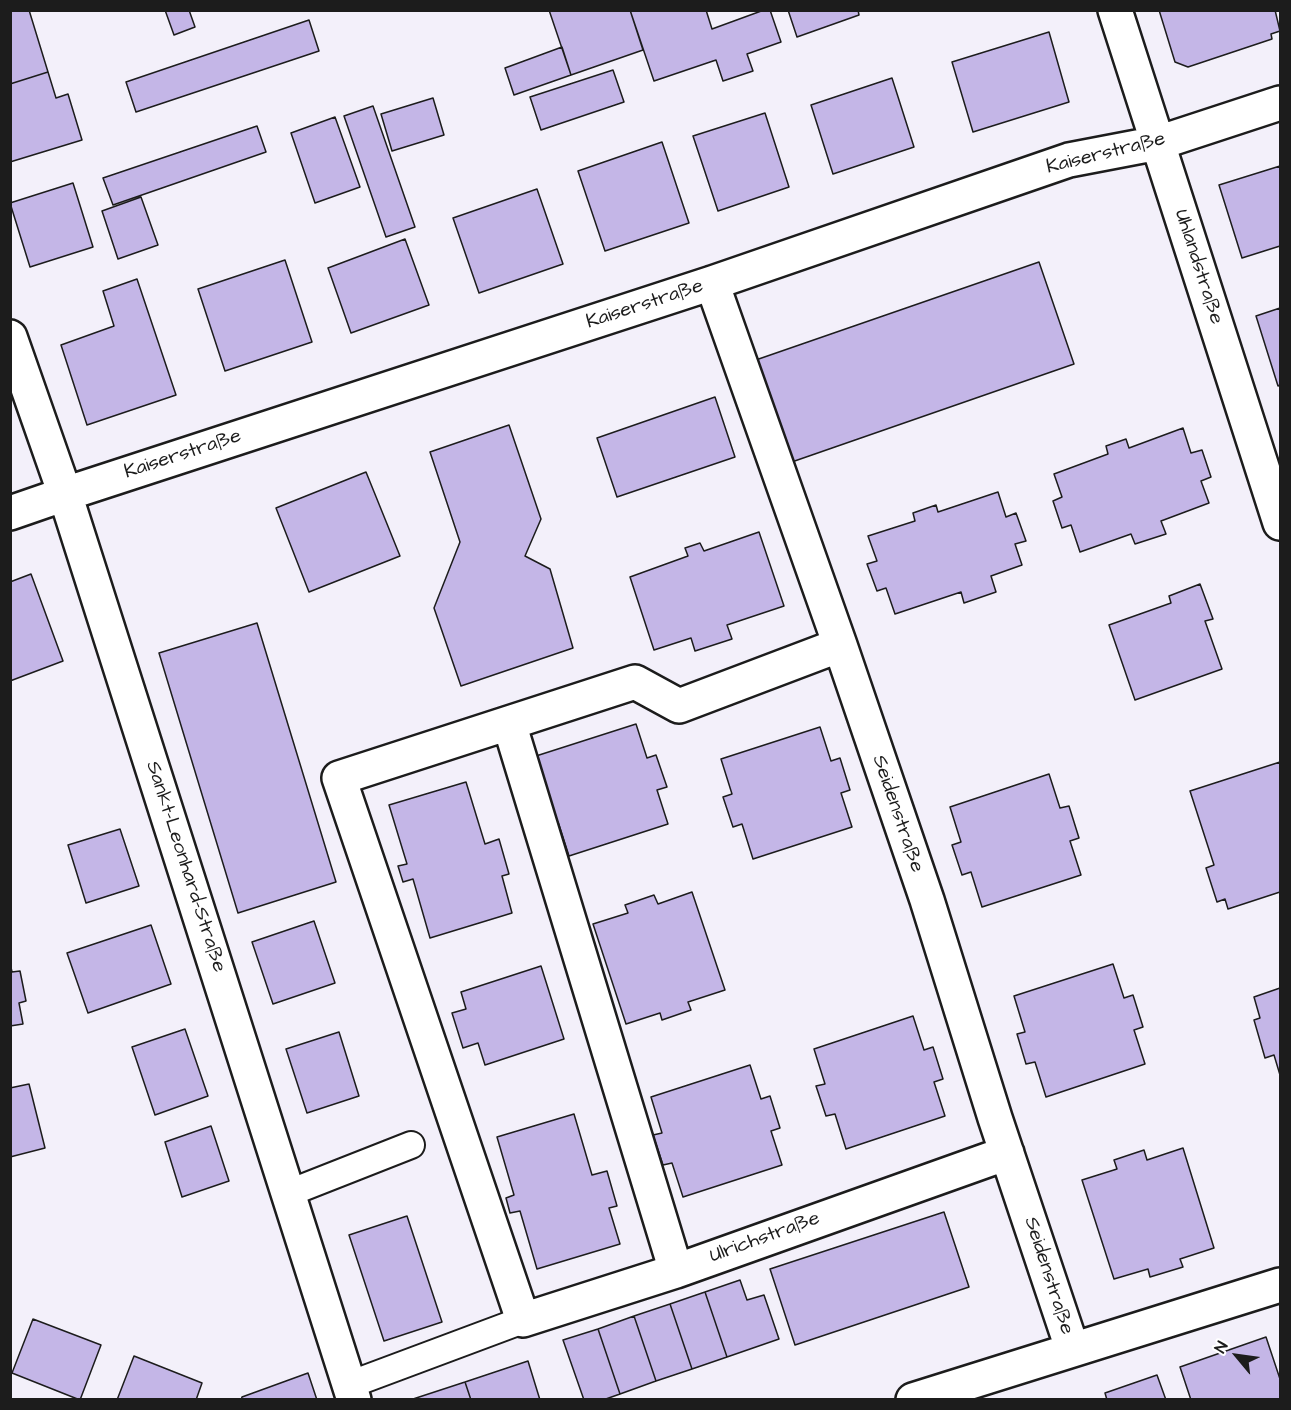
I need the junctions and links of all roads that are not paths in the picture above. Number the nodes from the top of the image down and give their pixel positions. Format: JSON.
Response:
{"nodes":[{"id":1,"x":1115,"y":10,"type":"edge"},
{"id":2,"x":1281,"y":103,"type":"edge"},
{"id":3,"x":1158,"y":143,"type":"junction"},
{"id":4,"x":712,"y":283,"type":"junction"},
{"id":5,"x":10,"y":337,"type":"edge"},
{"id":6,"x":64,"y":494,"type":"junction"},
{"id":7,"x":10,"y":513,"type":"edge"},
{"id":8,"x":1281,"y":523,"type":"edge"},
{"id":9,"x":840,"y":645,"type":"junction"},
{"id":10,"x":509,"y":723,"type":"junction"},
{"id":11,"x":411,"y":1145,"type":"dead end"},
{"id":12,"x":1006,"y":1153,"type":"junction"},
{"id":13,"x":289,"y":1193,"type":"junction"},
{"id":14,"x":676,"y":1271,"type":"junction"},
{"id":15,"x":1281,"y":1285,"type":"edge"},
{"id":16,"x":523,"y":1320,"type":"junction"},
{"id":17,"x":1072,"y":1348,"type":"junction"},
{"id":18,"x":352,"y":1392,"type":"edge"},
{"id":19,"x":913,"y":1400,"type":"edge"}],
"edges":[{"from":1,"to":3,"type":"street","name":"Uhlandstraße"},
{"from":2,"to":3,"type":"street","name":"Kaiserstraße"},
{"from":3,"to":4,"type":"street","name":"Kaiserstraße"},
{"from":3,"to":8,"type":"street","name":"Uhlandstraße"},
{"from":4,"to":6,"type":"street","name":"Kaiserstraße"},
{"from":4,"to":9,"type":"street","name":"Seidenstraße"},
{"from":5,"to":6,"type":"street","name":"Sankt-Leonhard-Straße"},
{"from":6,"to":7,"type":"street","name":"Kaiserstraße"},
{"from":6,"to":13,"type":"street","name":"Sankt-Leonhard-Straße"},
{"from":9,"to":10,"type":"street"},
{"from":9,"to":12,"type":"street","name":"Seidenstraße"},
{"from":10,"to":14,"type":"street"},
{"from":10,"to":16,"type":"street"},
{"from":11,"to":13,"type":"lane"},
{"from":12,"to":14,"type":"street","name":"Ulrichstraße"},
{"from":12,"to":17,"type":"street","name":"Seidenstraße"},
{"from":13,"to":18,"type":"street","name":"Sankt-Leonhard-Straße"},
{"from":14,"to":16,"type":"street","name":"Ulrichstraße"},
{"from":15,"to":17,"type":"street"},
{"from":16,"to":18,"type":"lane"},
{"from":17,"to":19,"type":"street"}]}
